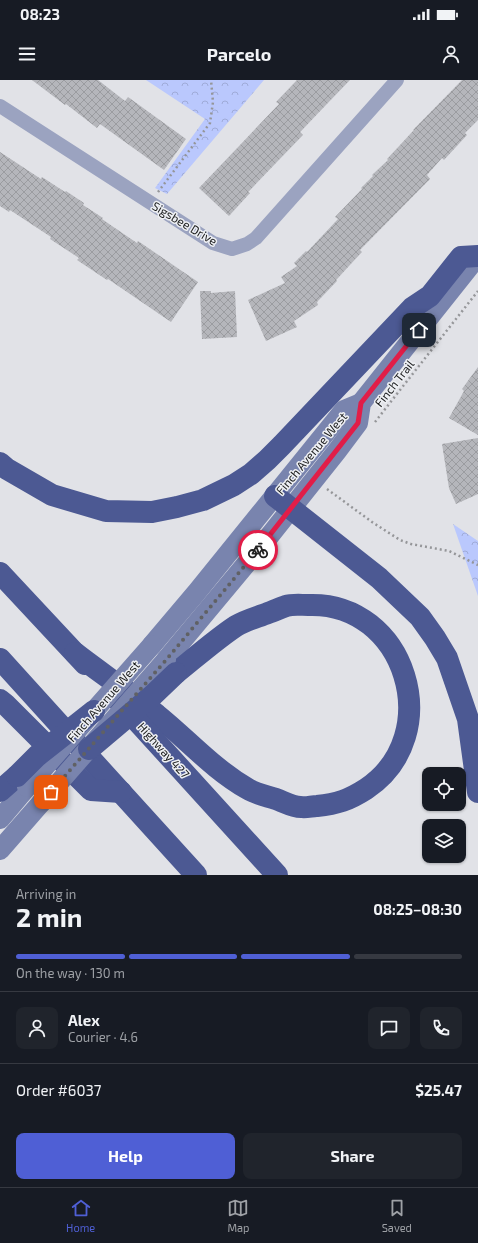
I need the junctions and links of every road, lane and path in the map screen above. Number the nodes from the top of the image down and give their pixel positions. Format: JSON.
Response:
{"nodes":[{"id":1,"x":211,"y":80,"type":"edge"},
{"id":2,"x":397,"y":80,"type":"edge"},
{"id":3,"x":0,"y":106,"type":"edge"},
{"id":4,"x":150,"y":202,"type":"junction"},
{"id":5,"x":478,"y":256,"type":"edge"},
{"id":6,"x":478,"y":291,"type":"edge"},
{"id":7,"x":361,"y":403,"type":"junction"},
{"id":8,"x":371,"y":428,"type":"dead end"},
{"id":9,"x":0,"y":463,"type":"edge"},
{"id":10,"x":330,"y":485,"type":"dead end"},
{"id":11,"x":283,"y":502,"type":"junction"},
{"id":12,"x":478,"y":565,"type":"edge"},
{"id":13,"x":0,"y":574,"type":"edge"},
{"id":14,"x":75,"y":653,"type":"junction"},
{"id":15,"x":0,"y":659,"type":"edge"},
{"id":16,"x":171,"y":666,"type":"junction"},
{"id":17,"x":0,"y":700,"type":"edge"},
{"id":18,"x":94,"y":711,"type":"joint"},
{"id":19,"x":89,"y":749,"type":"joint"},
{"id":20,"x":22,"y":782,"type":"junction"},
{"id":21,"x":0,"y":791,"type":"edge"},
{"id":22,"x":120,"y":792,"type":"junction"},
{"id":23,"x":478,"y":792,"type":"edge"},
{"id":24,"x":0,"y":819,"type":"edge"},
{"id":25,"x":0,"y":850,"type":"edge"},
{"id":26,"x":196,"y":875,"type":"edge"},
{"id":27,"x":277,"y":875,"type":"edge"}],
"edges":[{"from":1,"to":4,"type":"path"},
{"from":2,"to":4,"type":"street","name":"Sigsbee Drive"},
{"from":3,"to":4,"type":"street","name":"Sigsbee Drive"},
{"from":5,"to":7,"type":"main road"},
{"from":5,"to":9,"type":"highway"},
{"from":6,"to":8,"type":"path","name":"Finch Trail"},
{"from":7,"to":11,"type":"main road","name":"Finch Avenue West"},
{"from":7,"to":11,"type":"main road","name":"Finch Avenue West"},
{"from":10,"to":12,"type":"path"},
{"from":11,"to":16,"type":"main road","name":"Finch Avenue West"},
{"from":11,"to":18,"type":"main road","name":"Finch Avenue West","bridge":true},
{"from":11,"to":23,"type":"highway"},
{"from":13,"to":14,"type":"highway","name":"Highway 427"},
{"from":14,"to":16,"type":"highway"},
{"from":14,"to":27,"type":"highway","name":"Highway 427"},
{"from":15,"to":22,"type":"highway"},
{"from":16,"to":19,"type":"highway","bridge":true},
{"from":17,"to":22,"type":"highway"},
{"from":18,"to":20,"type":"highway","bridge":true},
{"from":19,"to":25,"type":"main road","name":"Finch Avenue West","bridge":true},
{"from":20,"to":21,"type":"highway"},
{"from":20,"to":24,"type":"main road"},
{"from":22,"to":26,"type":"highway"}]}
